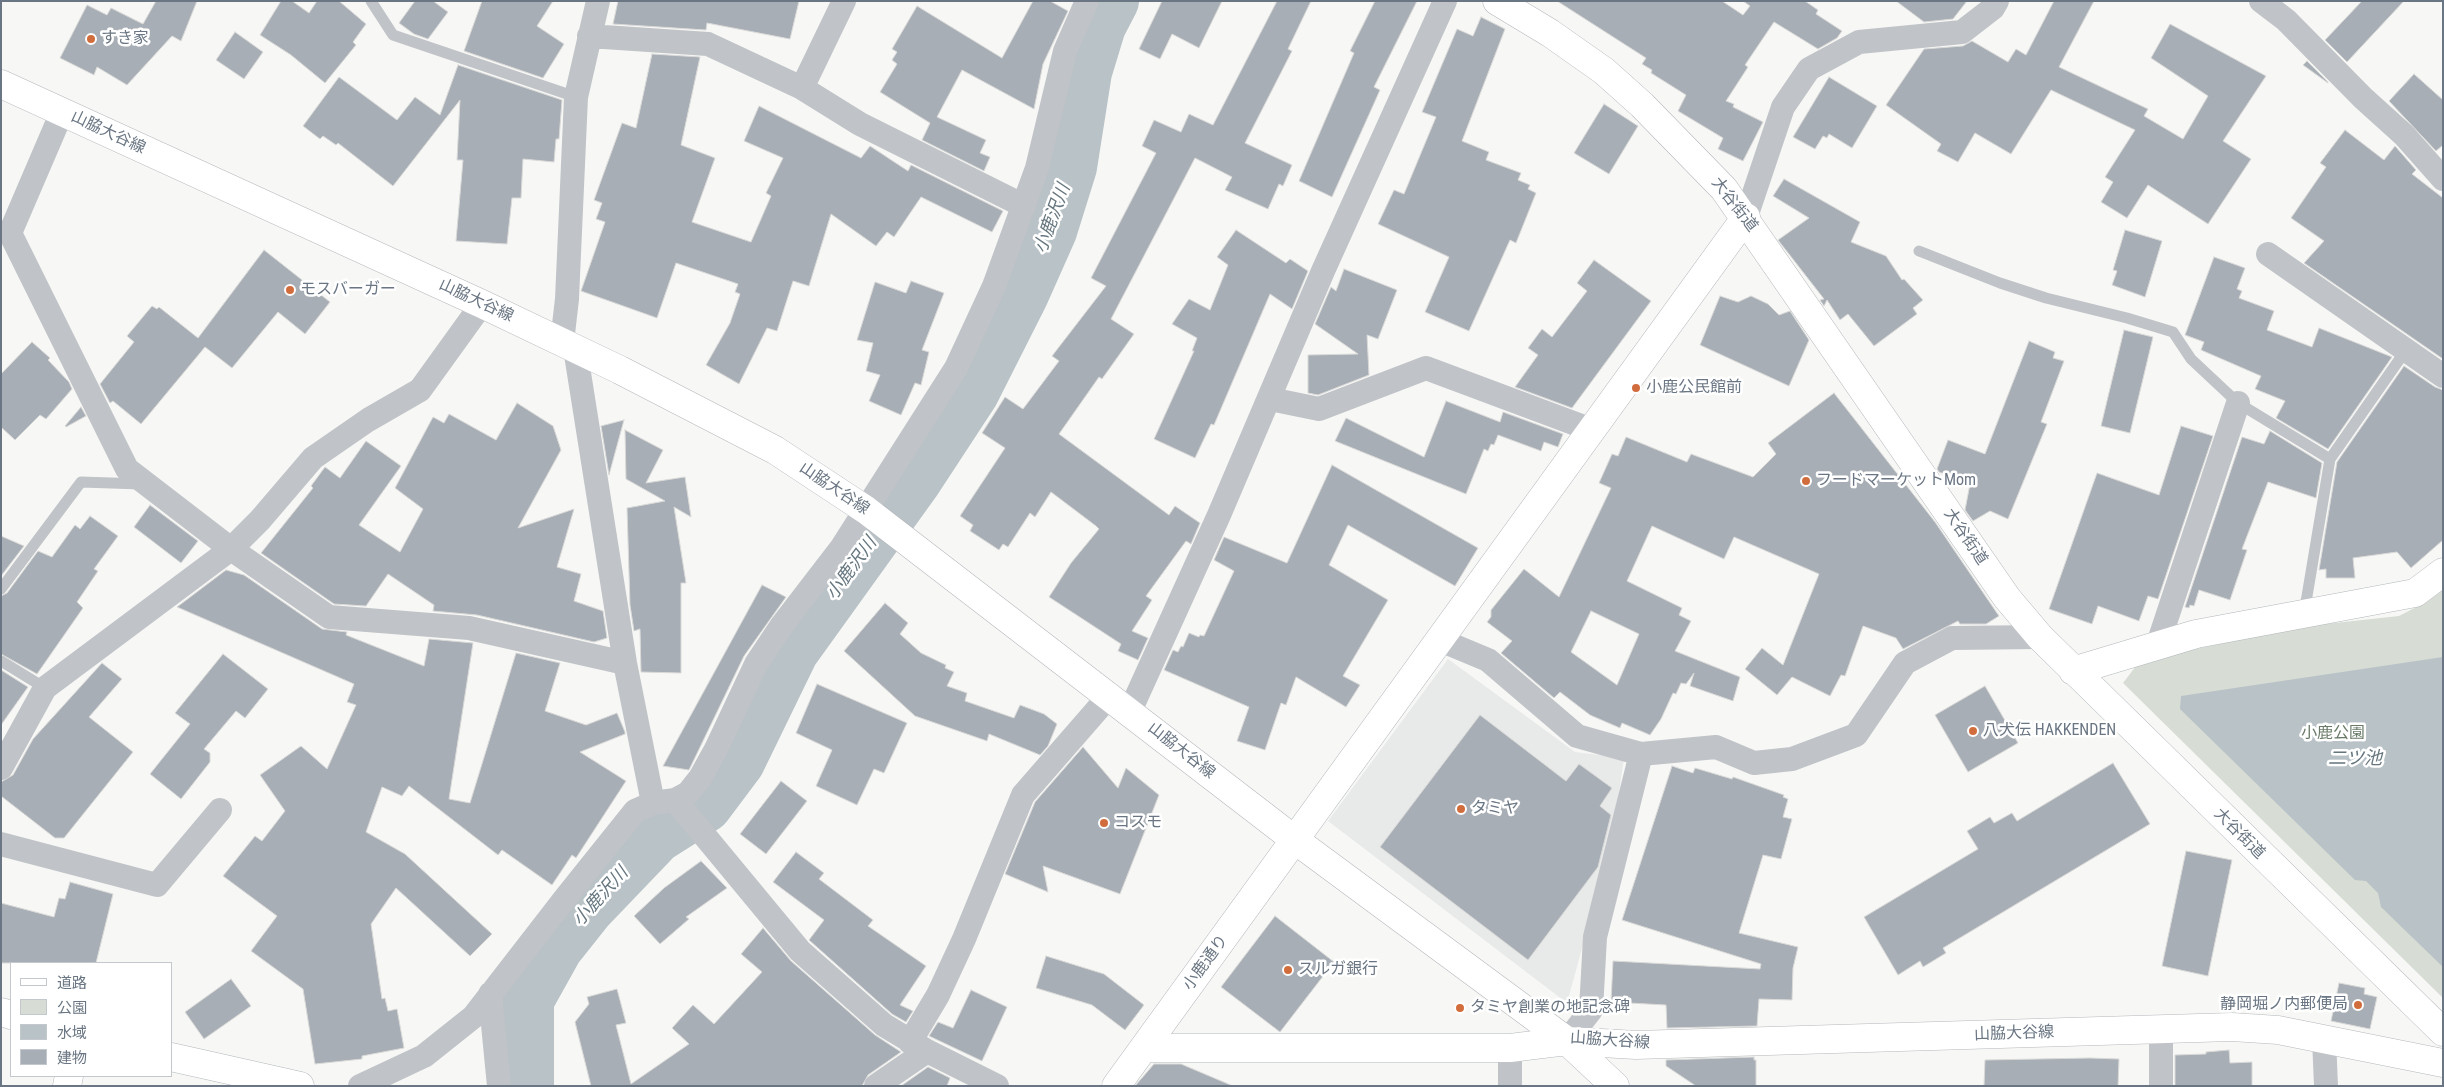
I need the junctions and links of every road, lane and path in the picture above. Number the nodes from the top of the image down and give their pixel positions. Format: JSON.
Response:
{"nodes":[{"id":1,"x":371,"y":1,"type":"edge"},
{"id":2,"x":844,"y":1,"type":"edge"},
{"id":3,"x":1087,"y":1,"type":"edge"},
{"id":4,"x":1445,"y":1,"type":"edge"},
{"id":5,"x":1497,"y":1,"type":"edge"},
{"id":6,"x":1997,"y":1,"type":"edge"},
{"id":7,"x":2261,"y":1,"type":"edge"},
{"id":8,"x":595,"y":2,"type":"edge"},
{"id":9,"x":589,"y":36,"type":"junction"},
{"id":10,"x":1,"y":84,"type":"edge"},
{"id":11,"x":802,"y":88,"type":"junction"},
{"id":12,"x":576,"y":97,"type":"junction"},
{"id":13,"x":62,"y":112,"type":"junction"},
{"id":14,"x":2443,"y":179,"type":"edge"},
{"id":15,"x":1024,"y":206,"type":"junction"},
{"id":16,"x":1746,"y":218,"type":"junction"},
{"id":17,"x":1919,"y":251,"type":"dead end"},
{"id":18,"x":2268,"y":254,"type":"dead end"},
{"id":19,"x":482,"y":304,"type":"junction"},
{"id":20,"x":569,"y":345,"type":"junction"},
{"id":21,"x":2406,"y":350,"type":"junction"},
{"id":22,"x":2443,"y":376,"type":"edge"},
{"id":23,"x":1270,"y":399,"type":"junction"},
{"id":24,"x":2238,"y":403,"type":"junction"},
{"id":25,"x":1592,"y":430,"type":"junction"},
{"id":26,"x":2330,"y":459,"type":"junction"},
{"id":27,"x":146,"y":484,"type":"junction"},
{"id":28,"x":869,"y":513,"type":"junction"},
{"id":29,"x":231,"y":549,"type":"junction"},
{"id":30,"x":2443,"y":572,"type":"edge"},
{"id":31,"x":1,"y":589,"type":"edge"},
{"id":32,"x":2304,"y":614,"type":"junction"},
{"id":33,"x":2040,"y":637,"type":"junction"},
{"id":34,"x":1440,"y":640,"type":"junction"},
{"id":35,"x":2158,"y":644,"type":"junction"},
{"id":36,"x":1,"y":660,"type":"edge"},
{"id":37,"x":625,"y":664,"type":"junction"},
{"id":38,"x":2073,"y":671,"type":"junction"},
{"id":39,"x":45,"y":688,"type":"junction"},
{"id":40,"x":1120,"y":703,"type":"junction"},
{"id":41,"x":1641,"y":754,"type":"junction"},
{"id":42,"x":1,"y":768,"type":"edge"},
{"id":43,"x":664,"y":801,"type":"junction"},
{"id":44,"x":220,"y":810,"type":"dead end"},
{"id":45,"x":1295,"y":840,"type":"junction"},
{"id":46,"x":1,"y":844,"type":"edge"},
{"id":47,"x":490,"y":994,"type":"junction"},
{"id":48,"x":2161,"y":1029,"type":"junction"},
{"id":49,"x":2443,"y":1032,"type":"edge"},
{"id":50,"x":2324,"y":1038,"type":"junction"},
{"id":51,"x":1567,"y":1041,"type":"junction"},
{"id":52,"x":919,"y":1047,"type":"junction"},
{"id":53,"x":1144,"y":1048,"type":"junction"},
{"id":54,"x":1510,"y":1048,"type":"junction"},
{"id":55,"x":172,"y":1057,"type":"edge"},
{"id":56,"x":2443,"y":1063,"type":"edge"},
{"id":57,"x":300,"y":1086,"type":"edge"},
{"id":58,"x":360,"y":1086,"type":"edge"},
{"id":59,"x":499,"y":1086,"type":"edge"},
{"id":60,"x":876,"y":1086,"type":"edge"},
{"id":61,"x":997,"y":1086,"type":"edge"},
{"id":62,"x":1116,"y":1086,"type":"edge"},
{"id":63,"x":1510,"y":1086,"type":"edge"},
{"id":64,"x":1615,"y":1086,"type":"edge"},
{"id":65,"x":2161,"y":1086,"type":"edge"},
{"id":66,"x":2326,"y":1086,"type":"edge"}],
"edges":[{"from":1,"to":12,"type":"lane"},
{"from":2,"to":11,"type":"street"},
{"from":3,"to":15,"type":"street"},
{"from":4,"to":23,"type":"street"},
{"from":5,"to":16,"type":"street","name":"大谷街道"},
{"from":6,"to":16,"type":"street"},
{"from":7,"to":14,"type":"street"},
{"from":8,"to":9,"type":"street"},
{"from":9,"to":11,"type":"street"},
{"from":9,"to":12,"type":"street"},
{"from":10,"to":13,"type":"street","name":"山脇大谷線"},
{"from":11,"to":15,"type":"street"},
{"from":12,"to":20,"type":"street"},
{"from":13,"to":19,"type":"street","name":"山脇大谷線"},
{"from":13,"to":27,"type":"street"},
{"from":15,"to":28,"type":"street"},
{"from":16,"to":25,"type":"street","name":"小鹿通り"},
{"from":16,"to":33,"type":"street","name":"大谷街道"},
{"from":17,"to":24,"type":"lane"},
{"from":18,"to":21,"type":"street"},
{"from":19,"to":20,"type":"street","name":"山脇大谷線"},
{"from":19,"to":29,"type":"street"},
{"from":20,"to":28,"type":"street","name":"山脇大谷線"},
{"from":20,"to":37,"type":"street"},
{"from":21,"to":22,"type":"street"},
{"from":21,"to":26,"type":"lane"},
{"from":23,"to":25,"type":"street"},
{"from":23,"to":40,"type":"street"},
{"from":24,"to":26,"type":"lane"},
{"from":24,"to":35,"type":"street"},
{"from":25,"to":34,"type":"street","name":"小鹿通り"},
{"from":26,"to":32,"type":"lane"},
{"from":27,"to":29,"type":"street"},
{"from":27,"to":31,"type":"lane"},
{"from":28,"to":40,"type":"street","name":"山脇大谷線"},
{"from":28,"to":43,"type":"street"},
{"from":29,"to":37,"type":"street"},
{"from":29,"to":39,"type":"street"},
{"from":30,"to":32,"type":"street"},
{"from":32,"to":35,"type":"street"},
{"from":33,"to":38,"type":"street","name":"大谷街道"},
{"from":33,"to":41,"type":"street"},
{"from":34,"to":41,"type":"street"},
{"from":34,"to":45,"type":"street","name":"小鹿通り"},
{"from":35,"to":38,"type":"street"},
{"from":36,"to":39,"type":"lane"},
{"from":37,"to":43,"type":"street"},
{"from":38,"to":49,"type":"street","name":"大谷街道"},
{"from":39,"to":42,"type":"street"},
{"from":40,"to":45,"type":"street","name":"山脇大谷線"},
{"from":40,"to":52,"type":"street"},
{"from":41,"to":51,"type":"street"},
{"from":43,"to":47,"type":"street"},
{"from":43,"to":52,"type":"street"},
{"from":44,"to":46,"type":"street"},
{"from":45,"to":51,"type":"street","name":"山脇大谷線"},
{"from":45,"to":53,"type":"street","name":"小鹿通り"},
{"from":47,"to":58,"type":"street"},
{"from":47,"to":59,"type":"street"},
{"from":48,"to":50,"type":"street","name":"山脇大谷線"},
{"from":48,"to":51,"type":"street","name":"山脇大谷線"},
{"from":48,"to":65,"type":"street"},
{"from":50,"to":56,"type":"street","name":"山脇大谷線"},
{"from":50,"to":66,"type":"street"},
{"from":51,"to":54,"type":"street"},
{"from":51,"to":64,"type":"street"},
{"from":52,"to":60,"type":"street"},
{"from":52,"to":61,"type":"street"},
{"from":53,"to":54,"type":"street"},
{"from":53,"to":62,"type":"street","name":"小鹿通り"},
{"from":54,"to":63,"type":"street"},
{"from":55,"to":57,"type":"street"}]}
